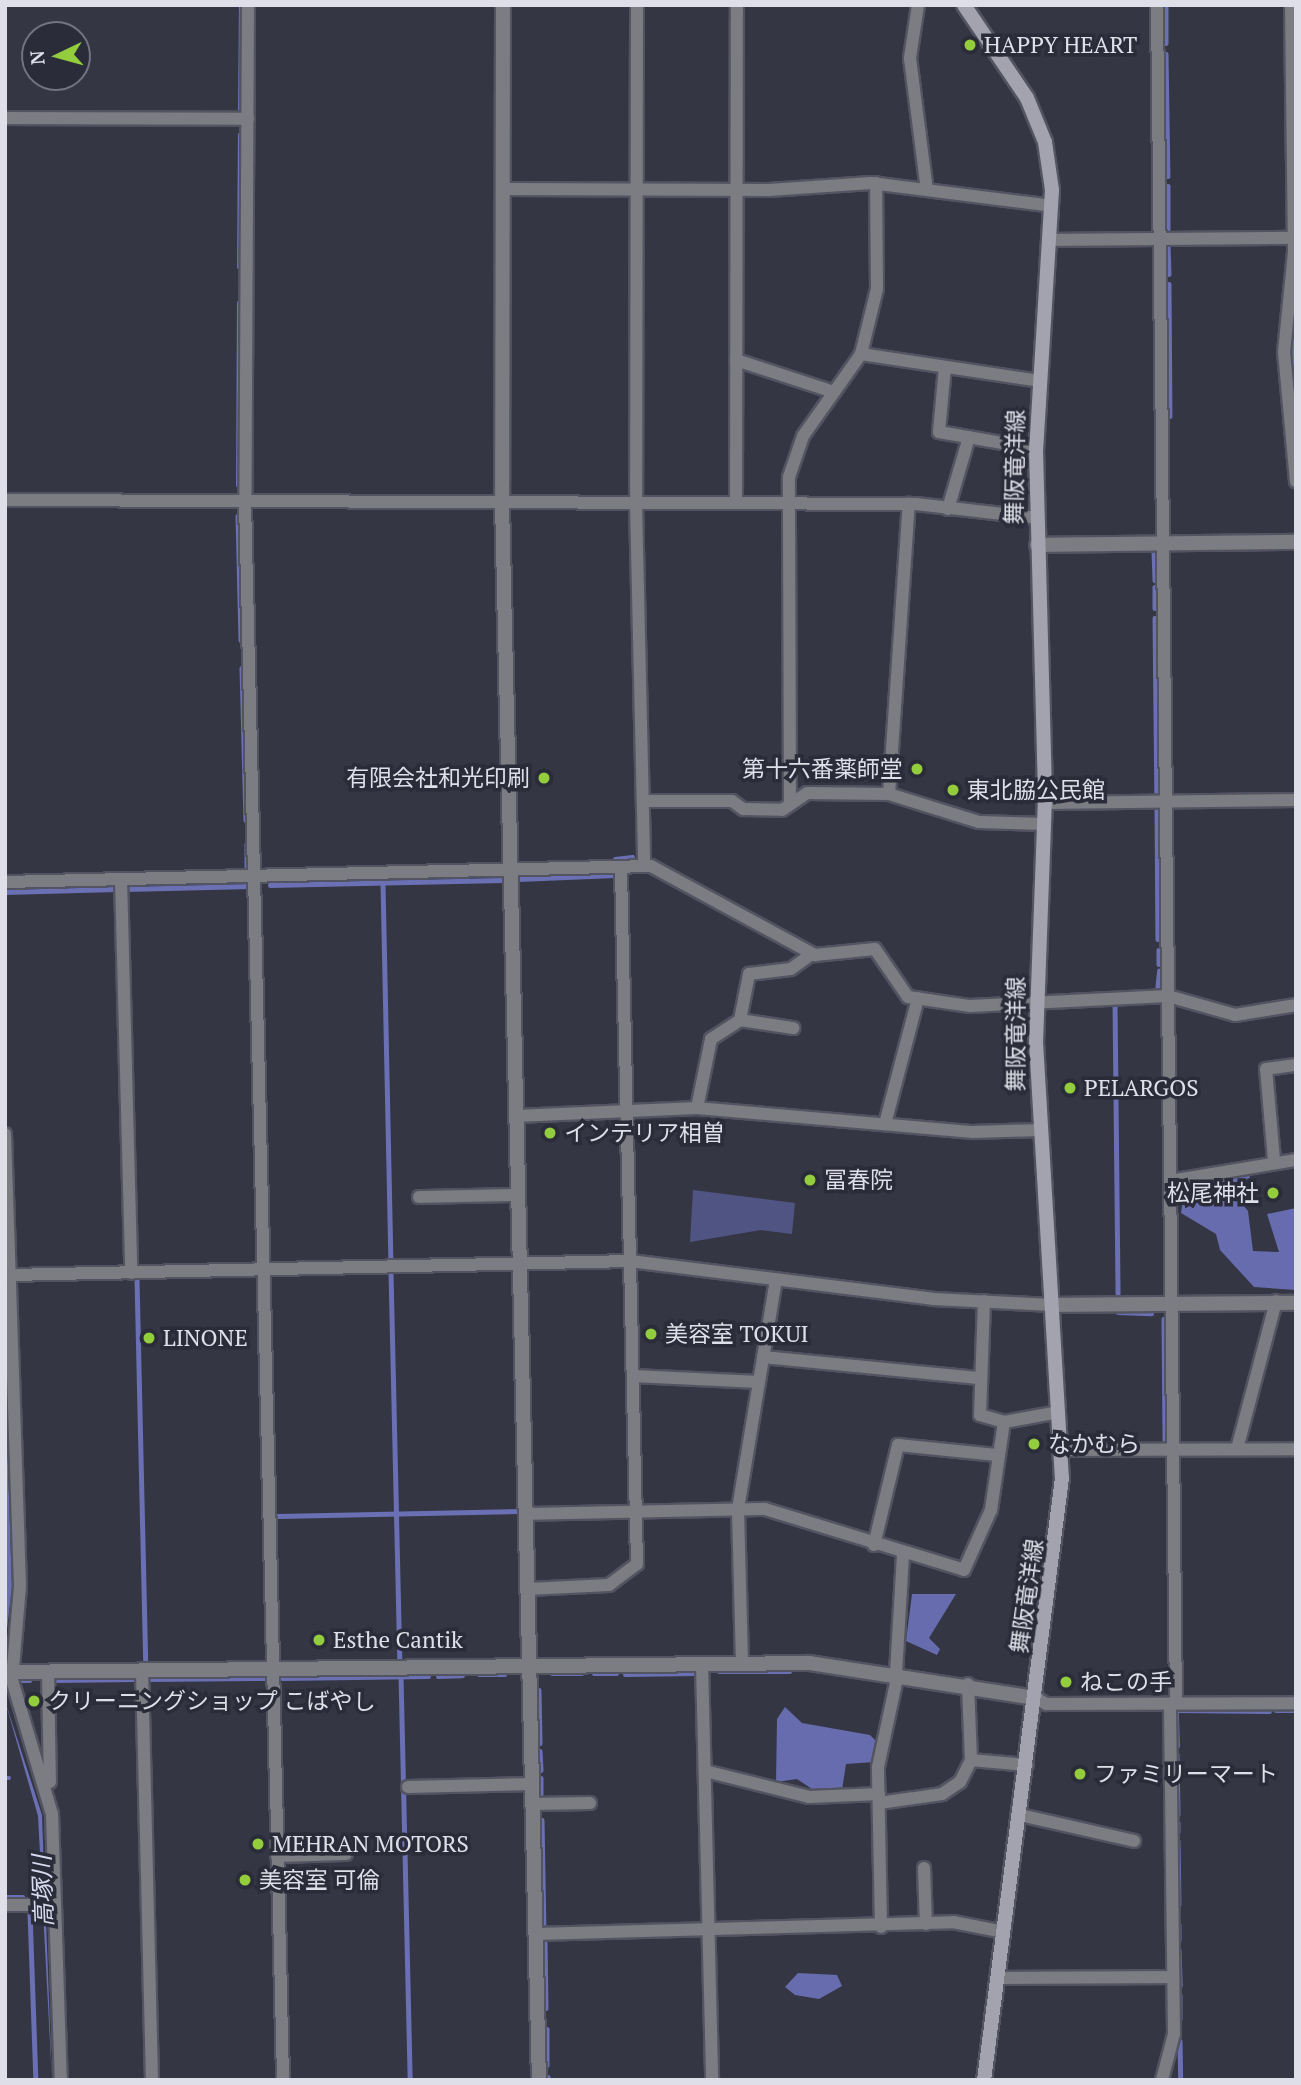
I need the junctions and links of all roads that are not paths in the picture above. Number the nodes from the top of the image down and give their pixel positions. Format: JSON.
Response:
{"nodes":[{"id":1,"x":248,"y":5,"type":"edge"},
{"id":2,"x":503,"y":5,"type":"edge"},
{"id":3,"x":637,"y":5,"type":"edge"},
{"id":4,"x":737,"y":5,"type":"edge"},
{"id":5,"x":918,"y":5,"type":"edge"},
{"id":6,"x":964,"y":5,"type":"edge"},
{"id":7,"x":1157,"y":5,"type":"edge"},
{"id":8,"x":1291,"y":5,"type":"edge"},
{"id":9,"x":1294,"y":28,"type":"edge"},
{"id":10,"x":5,"y":118,"type":"edge"},
{"id":11,"x":248,"y":119,"type":"junction"},
{"id":12,"x":876,"y":183,"type":"junction"},
{"id":13,"x":502,"y":189,"type":"junction"},
{"id":14,"x":636,"y":189,"type":"junction"},
{"id":15,"x":737,"y":190,"type":"junction"},
{"id":16,"x":927,"y":190,"type":"junction"},
{"id":17,"x":1052,"y":206,"type":"junction"},
{"id":18,"x":1294,"y":238,"type":"edge"},
{"id":19,"x":1050,"y":240,"type":"junction"},
{"id":20,"x":1160,"y":240,"type":"junction"},
{"id":21,"x":861,"y":354,"type":"junction"},
{"id":22,"x":736,"y":360,"type":"junction"},
{"id":23,"x":945,"y":367,"type":"junction"},
{"id":24,"x":1039,"y":382,"type":"junction"},
{"id":25,"x":834,"y":392,"type":"junction"},
{"id":26,"x":969,"y":438,"type":"junction"},
{"id":27,"x":1036,"y":449,"type":"junction"},
{"id":28,"x":1296,"y":481,"type":"edge"},
{"id":29,"x":5,"y":500,"type":"edge"},
{"id":30,"x":246,"y":501,"type":"junction"},
{"id":31,"x":502,"y":502,"type":"junction"},
{"id":32,"x":636,"y":503,"type":"junction"},
{"id":33,"x":736,"y":503,"type":"junction"},
{"id":34,"x":788,"y":503,"type":"junction"},
{"id":35,"x":909,"y":504,"type":"junction"},
{"id":36,"x":948,"y":509,"type":"junction"},
{"id":37,"x":1037,"y":518,"type":"junction"},
{"id":38,"x":1296,"y":542,"type":"edge"},
{"id":39,"x":1163,"y":544,"type":"junction"},
{"id":40,"x":1037,"y":545,"type":"junction"},
{"id":41,"x":889,"y":794,"type":"junction"},
{"id":42,"x":1296,"y":800,"type":"edge"},
{"id":43,"x":643,"y":801,"type":"junction"},
{"id":44,"x":790,"y":802,"type":"junction"},
{"id":45,"x":1166,"y":802,"type":"junction"},
{"id":46,"x":1045,"y":803,"type":"junction"},
{"id":47,"x":1044,"y":824,"type":"junction"},
{"id":48,"x":644,"y":866,"type":"junction"},
{"id":49,"x":621,"y":867,"type":"junction"},
{"id":50,"x":510,"y":870,"type":"junction"},
{"id":51,"x":255,"y":876,"type":"junction"},
{"id":52,"x":121,"y":879,"type":"junction"},
{"id":53,"x":5,"y":882,"type":"edge"},
{"id":54,"x":813,"y":954,"type":"junction"},
{"id":55,"x":1168,"y":996,"type":"junction"},
{"id":56,"x":918,"y":998,"type":"junction"},
{"id":57,"x":1037,"y":1000,"type":"junction"},
{"id":58,"x":1296,"y":1005,"type":"edge"},
{"id":59,"x":740,"y":1020,"type":"junction"},
{"id":60,"x":793,"y":1028,"type":"dead end"},
{"id":61,"x":1296,"y":1065,"type":"edge"},
{"id":62,"x":696,"y":1108,"type":"junction"},
{"id":63,"x":626,"y":1111,"type":"junction"},
{"id":64,"x":516,"y":1116,"type":"junction"},
{"id":65,"x":885,"y":1124,"type":"junction"},
{"id":66,"x":1040,"y":1130,"type":"junction"},
{"id":67,"x":5,"y":1134,"type":"edge"},
{"id":68,"x":1274,"y":1160,"type":"junction"},
{"id":69,"x":1296,"y":1160,"type":"edge"},
{"id":70,"x":1170,"y":1181,"type":"junction"},
{"id":71,"x":518,"y":1195,"type":"junction"},
{"id":72,"x":419,"y":1197,"type":"dead end"},
{"id":73,"x":630,"y":1261,"type":"junction"},
{"id":74,"x":520,"y":1264,"type":"junction"},
{"id":75,"x":265,"y":1270,"type":"junction"},
{"id":76,"x":131,"y":1273,"type":"junction"},
{"id":77,"x":10,"y":1275,"type":"junction"},
{"id":78,"x":776,"y":1280,"type":"junction"},
{"id":79,"x":984,"y":1301,"type":"junction"},
{"id":80,"x":1276,"y":1301,"type":"junction"},
{"id":81,"x":1171,"y":1303,"type":"junction"},
{"id":82,"x":1296,"y":1303,"type":"edge"},
{"id":83,"x":1052,"y":1305,"type":"junction"},
{"id":84,"x":763,"y":1357,"type":"junction"},
{"id":85,"x":633,"y":1376,"type":"junction"},
{"id":86,"x":978,"y":1378,"type":"junction"},
{"id":87,"x":759,"y":1382,"type":"junction"},
{"id":88,"x":1059,"y":1412,"type":"junction"},
{"id":89,"x":1004,"y":1422,"type":"junction"},
{"id":90,"x":1237,"y":1449,"type":"junction"},
{"id":91,"x":1296,"y":1449,"type":"edge"},
{"id":92,"x":1062,"y":1450,"type":"junction"},
{"id":93,"x":1173,"y":1450,"type":"junction"},
{"id":94,"x":996,"y":1455,"type":"junction"},
{"id":95,"x":738,"y":1509,"type":"junction"},
{"id":96,"x":636,"y":1511,"type":"junction"},
{"id":97,"x":525,"y":1514,"type":"junction"},
{"id":98,"x":874,"y":1545,"type":"junction"},
{"id":99,"x":904,"y":1554,"type":"junction"},
{"id":100,"x":527,"y":1589,"type":"junction"},
{"id":101,"x":743,"y":1663,"type":"junction"},
{"id":102,"x":702,"y":1664,"type":"junction"},
{"id":103,"x":530,"y":1666,"type":"junction"},
{"id":104,"x":274,"y":1669,"type":"junction"},
{"id":105,"x":142,"y":1671,"type":"junction"},
{"id":106,"x":8,"y":1672,"type":"edge"},
{"id":107,"x":48,"y":1672,"type":"junction"},
{"id":108,"x":897,"y":1674,"type":"junction"},
{"id":109,"x":968,"y":1684,"type":"junction"},
{"id":110,"x":1036,"y":1698,"type":"junction"},
{"id":111,"x":1296,"y":1703,"type":"edge"},
{"id":112,"x":1173,"y":1704,"type":"junction"},
{"id":113,"x":971,"y":1760,"type":"junction"},
{"id":114,"x":1027,"y":1765,"type":"junction"},
{"id":115,"x":705,"y":1771,"type":"junction"},
{"id":116,"x":533,"y":1784,"type":"junction"},
{"id":117,"x":408,"y":1787,"type":"dead end"},
{"id":118,"x":49,"y":1793,"type":"junction"},
{"id":119,"x":879,"y":1798,"type":"junction"},
{"id":120,"x":590,"y":1803,"type":"dead end"},
{"id":121,"x":533,"y":1804,"type":"junction"},
{"id":122,"x":1020,"y":1815,"type":"junction"},
{"id":123,"x":1134,"y":1841,"type":"dead end"},
{"id":124,"x":346,"y":1854,"type":"dead end"},
{"id":125,"x":277,"y":1856,"type":"junction"},
{"id":126,"x":924,"y":1868,"type":"dead end"},
{"id":127,"x":5,"y":1905,"type":"edge"},
{"id":128,"x":34,"y":1905,"type":"dead end"},
{"id":129,"x":926,"y":1924,"type":"junction"},
{"id":130,"x":881,"y":1927,"type":"junction"},
{"id":131,"x":708,"y":1930,"type":"junction"},
{"id":132,"x":1004,"y":1932,"type":"junction"},
{"id":133,"x":536,"y":1934,"type":"junction"},
{"id":134,"x":1173,"y":1977,"type":"junction"},
{"id":135,"x":998,"y":1978,"type":"junction"},
{"id":136,"x":61,"y":2080,"type":"edge"},
{"id":137,"x":152,"y":2080,"type":"edge"},
{"id":138,"x":283,"y":2080,"type":"edge"},
{"id":139,"x":539,"y":2080,"type":"edge"},
{"id":140,"x":712,"y":2080,"type":"edge"},
{"id":141,"x":984,"y":2080,"type":"edge"},
{"id":142,"x":1163,"y":2080,"type":"edge"}],
"edges":[{"from":1,"to":11,"type":"street"},
{"from":2,"to":13,"type":"street"},
{"from":3,"to":14,"type":"street"},
{"from":4,"to":15,"type":"street"},
{"from":5,"to":16,"type":"street"},
{"from":6,"to":17,"type":"main road","name":"舞阪竜洋線"},
{"from":7,"to":20,"type":"street"},
{"from":8,"to":9,"type":"street"},
{"from":9,"to":18,"type":"street"},
{"from":10,"to":11,"type":"street"},
{"from":11,"to":30,"type":"street"},
{"from":12,"to":15,"type":"street"},
{"from":12,"to":16,"type":"street"},
{"from":12,"to":21,"type":"street"},
{"from":13,"to":14,"type":"street"},
{"from":13,"to":31,"type":"street"},
{"from":14,"to":15,"type":"street"},
{"from":14,"to":32,"type":"street"},
{"from":15,"to":22,"type":"street"},
{"from":16,"to":17,"type":"street"},
{"from":17,"to":19,"type":"main road","name":"舞阪竜洋線"},
{"from":18,"to":20,"type":"street"},
{"from":18,"to":28,"type":"street"},
{"from":19,"to":20,"type":"street"},
{"from":19,"to":24,"type":"main road","name":"舞阪竜洋線"},
{"from":20,"to":39,"type":"street"},
{"from":21,"to":23,"type":"street"},
{"from":21,"to":25,"type":"street"},
{"from":22,"to":25,"type":"street"},
{"from":22,"to":33,"type":"street"},
{"from":23,"to":24,"type":"street"},
{"from":23,"to":26,"type":"street"},
{"from":24,"to":27,"type":"main road","name":"舞阪竜洋線"},
{"from":25,"to":34,"type":"street"},
{"from":26,"to":27,"type":"street"},
{"from":26,"to":36,"type":"street"},
{"from":27,"to":37,"type":"main road","name":"舞阪竜洋線"},
{"from":29,"to":30,"type":"street"},
{"from":30,"to":31,"type":"street"},
{"from":30,"to":51,"type":"street"},
{"from":31,"to":32,"type":"street"},
{"from":31,"to":50,"type":"street"},
{"from":32,"to":33,"type":"street"},
{"from":32,"to":43,"type":"street"},
{"from":33,"to":34,"type":"street"},
{"from":34,"to":35,"type":"street"},
{"from":34,"to":44,"type":"street"},
{"from":35,"to":36,"type":"street"},
{"from":35,"to":41,"type":"street"},
{"from":36,"to":37,"type":"street"},
{"from":37,"to":40,"type":"main road","name":"舞阪竜洋線"},
{"from":38,"to":39,"type":"street"},
{"from":39,"to":40,"type":"street"},
{"from":39,"to":45,"type":"street"},
{"from":40,"to":46,"type":"main road","name":"舞阪竜洋線"},
{"from":41,"to":44,"type":"street"},
{"from":41,"to":47,"type":"street"},
{"from":42,"to":45,"type":"street"},
{"from":43,"to":44,"type":"street"},
{"from":43,"to":48,"type":"street"},
{"from":45,"to":46,"type":"street"},
{"from":45,"to":55,"type":"street"},
{"from":46,"to":47,"type":"main road","name":"舞阪竜洋線"},
{"from":47,"to":57,"type":"main road","name":"舞阪竜洋線"},
{"from":48,"to":49,"type":"street"},
{"from":48,"to":54,"type":"street"},
{"from":49,"to":50,"type":"street"},
{"from":49,"to":63,"type":"street"},
{"from":50,"to":51,"type":"street"},
{"from":50,"to":64,"type":"street"},
{"from":51,"to":52,"type":"street"},
{"from":51,"to":75,"type":"street"},
{"from":52,"to":53,"type":"street"},
{"from":52,"to":76,"type":"street"},
{"from":54,"to":56,"type":"street"},
{"from":54,"to":59,"type":"street"},
{"from":55,"to":57,"type":"street"},
{"from":55,"to":58,"type":"street"},
{"from":55,"to":70,"type":"street"},
{"from":56,"to":57,"type":"street"},
{"from":56,"to":65,"type":"street"},
{"from":57,"to":66,"type":"main road","name":"舞阪竜洋線"},
{"from":59,"to":60,"type":"street"},
{"from":59,"to":62,"type":"street"},
{"from":61,"to":68,"type":"street"},
{"from":62,"to":63,"type":"street"},
{"from":62,"to":65,"type":"street"},
{"from":63,"to":64,"type":"street"},
{"from":63,"to":73,"type":"street"},
{"from":64,"to":71,"type":"street"},
{"from":65,"to":66,"type":"street"},
{"from":66,"to":83,"type":"main road","name":"舞阪竜洋線"},
{"from":67,"to":77,"type":"street"},
{"from":68,"to":69,"type":"street"},
{"from":68,"to":70,"type":"street"},
{"from":70,"to":81,"type":"street"},
{"from":71,"to":72,"type":"street"},
{"from":71,"to":74,"type":"street"},
{"from":73,"to":74,"type":"street"},
{"from":73,"to":78,"type":"street"},
{"from":73,"to":85,"type":"street"},
{"from":74,"to":75,"type":"street"},
{"from":74,"to":97,"type":"street"},
{"from":75,"to":76,"type":"street"},
{"from":75,"to":104,"type":"street"},
{"from":76,"to":77,"type":"street"},
{"from":77,"to":106,"type":"street"},
{"from":78,"to":79,"type":"street"},
{"from":78,"to":84,"type":"street"},
{"from":79,"to":83,"type":"street"},
{"from":79,"to":86,"type":"street"},
{"from":80,"to":81,"type":"street"},
{"from":80,"to":82,"type":"street"},
{"from":80,"to":90,"type":"street"},
{"from":81,"to":83,"type":"street"},
{"from":81,"to":93,"type":"street"},
{"from":83,"to":88,"type":"main road","name":"舞阪竜洋線"},
{"from":84,"to":86,"type":"street"},
{"from":84,"to":87,"type":"street"},
{"from":85,"to":87,"type":"street"},
{"from":85,"to":96,"type":"street"},
{"from":86,"to":89,"type":"street"},
{"from":87,"to":95,"type":"street"},
{"from":88,"to":89,"type":"street"},
{"from":88,"to":92,"type":"main road","name":"舞阪竜洋線"},
{"from":89,"to":94,"type":"street"},
{"from":90,"to":91,"type":"street"},
{"from":90,"to":93,"type":"street"},
{"from":92,"to":93,"type":"street"},
{"from":92,"to":110,"type":"main road","name":"舞阪竜洋線"},
{"from":93,"to":112,"type":"street"},
{"from":94,"to":98,"type":"street"},
{"from":94,"to":99,"type":"street"},
{"from":95,"to":96,"type":"street"},
{"from":95,"to":98,"type":"street"},
{"from":95,"to":101,"type":"street"},
{"from":96,"to":97,"type":"street"},
{"from":96,"to":100,"type":"street"},
{"from":97,"to":100,"type":"street"},
{"from":98,"to":99,"type":"street"},
{"from":99,"to":108,"type":"street"},
{"from":100,"to":103,"type":"street"},
{"from":101,"to":102,"type":"street"},
{"from":101,"to":108,"type":"street"},
{"from":102,"to":103,"type":"street"},
{"from":102,"to":115,"type":"street"},
{"from":103,"to":104,"type":"street"},
{"from":103,"to":116,"type":"street"},
{"from":104,"to":105,"type":"street"},
{"from":104,"to":125,"type":"street"},
{"from":105,"to":107,"type":"street"},
{"from":105,"to":137,"type":"street"},
{"from":106,"to":107,"type":"street"},
{"from":106,"to":118,"type":"street"},
{"from":107,"to":118,"type":"street"},
{"from":108,"to":109,"type":"street"},
{"from":108,"to":119,"type":"street"},
{"from":109,"to":110,"type":"street"},
{"from":109,"to":113,"type":"street"},
{"from":110,"to":112,"type":"street"},
{"from":110,"to":114,"type":"main road","name":"舞阪竜洋線"},
{"from":111,"to":112,"type":"street"},
{"from":112,"to":134,"type":"street"},
{"from":113,"to":114,"type":"street"},
{"from":113,"to":119,"type":"street"},
{"from":114,"to":122,"type":"main road","name":"舞阪竜洋線"},
{"from":115,"to":119,"type":"street"},
{"from":115,"to":131,"type":"street"},
{"from":116,"to":117,"type":"street"},
{"from":116,"to":121,"type":"street"},
{"from":118,"to":136,"type":"street"},
{"from":119,"to":130,"type":"street"},
{"from":120,"to":121,"type":"street"},
{"from":121,"to":133,"type":"street"},
{"from":122,"to":123,"type":"street"},
{"from":122,"to":132,"type":"main road","name":"舞阪竜洋線"},
{"from":124,"to":125,"type":"street"},
{"from":125,"to":138,"type":"street"},
{"from":126,"to":129,"type":"street"},
{"from":127,"to":128,"type":"street"},
{"from":129,"to":130,"type":"street"},
{"from":129,"to":132,"type":"street"},
{"from":130,"to":131,"type":"street"},
{"from":131,"to":133,"type":"street"},
{"from":131,"to":140,"type":"street"},
{"from":132,"to":135,"type":"main road","name":"舞阪竜洋線"},
{"from":133,"to":139,"type":"street"},
{"from":134,"to":135,"type":"street"},
{"from":134,"to":142,"type":"street"},
{"from":135,"to":141,"type":"main road","name":"舞阪竜洋線"}]}
